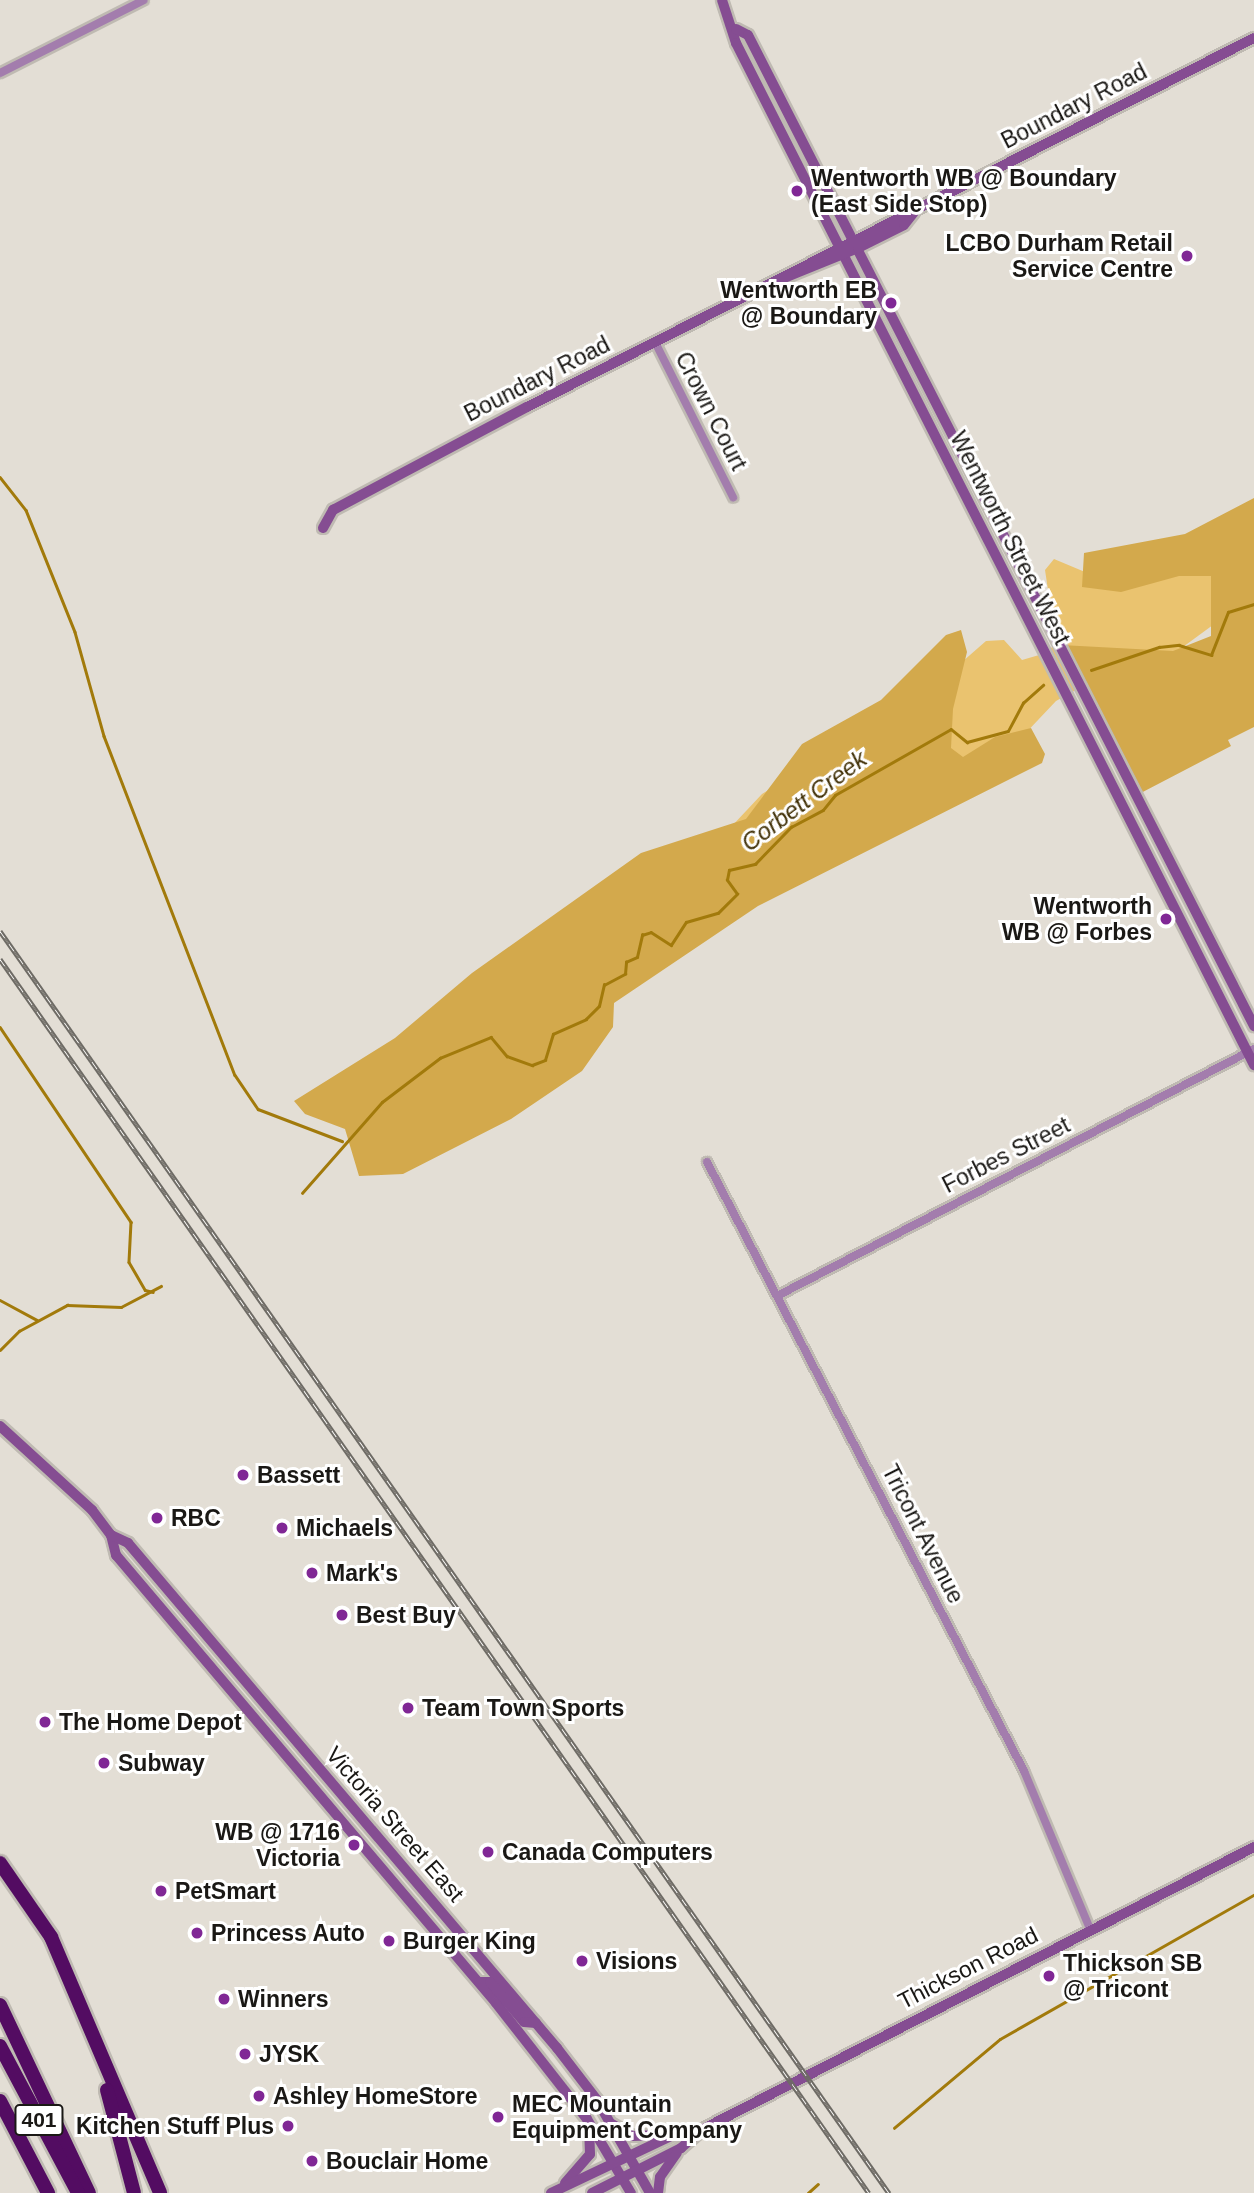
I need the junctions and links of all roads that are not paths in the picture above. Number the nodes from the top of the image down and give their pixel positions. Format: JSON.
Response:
{"nodes":[{"id":1,"x":144,"y":0,"type":"edge"},
{"id":2,"x":722,"y":0,"type":"edge"},
{"id":3,"x":736,"y":29,"type":"junction"},
{"id":4,"x":1254,"y":38,"type":"edge"},
{"id":5,"x":0,"y":73,"type":"edge"},
{"id":6,"x":855,"y":243,"type":"junction"},
{"id":7,"x":842,"y":250,"type":"junction"},
{"id":8,"x":655,"y":342,"type":"junction"},
{"id":9,"x":733,"y":497,"type":"dead end"},
{"id":10,"x":323,"y":528,"type":"dead end"},
{"id":11,"x":1254,"y":1026,"type":"edge"},
{"id":12,"x":1251,"y":1051,"type":"edge"},
{"id":13,"x":1254,"y":1065,"type":"edge"},
{"id":14,"x":708,"y":1162,"type":"dead end"},
{"id":15,"x":777,"y":1296,"type":"junction"},
{"id":16,"x":0,"y":1426,"type":"edge"},
{"id":17,"x":111,"y":1535,"type":"junction"},
{"id":18,"x":1254,"y":1847,"type":"edge"},
{"id":19,"x":0,"y":1863,"type":"edge"},
{"id":20,"x":1090,"y":1929,"type":"junction"},
{"id":21,"x":479,"y":1982,"type":"junction"},
{"id":22,"x":0,"y":2005,"type":"edge"},
{"id":23,"x":536,"y":2023,"type":"junction"},
{"id":24,"x":90,"y":2024,"type":"junction"},
{"id":25,"x":0,"y":2046,"type":"edge"},
{"id":26,"x":0,"y":2101,"type":"edge"},
{"id":27,"x":587,"y":2119,"type":"junction"},
{"id":28,"x":607,"y":2119,"type":"junction"},
{"id":29,"x":703,"y":2129,"type":"junction"},
{"id":30,"x":675,"y":2133,"type":"junction"},
{"id":31,"x":681,"y":2148,"type":"junction"},
{"id":32,"x":628,"y":2155,"type":"junction"},
{"id":33,"x":613,"y":2162,"type":"junction"},
{"id":34,"x":637,"y":2171,"type":"junction"},
{"id":35,"x":622,"y":2178,"type":"junction"},
{"id":36,"x":556,"y":2190,"type":"edge"},
{"id":37,"x":48,"y":2193,"type":"edge"},
{"id":38,"x":78,"y":2193,"type":"edge"},
{"id":39,"x":89,"y":2193,"type":"edge"},
{"id":40,"x":134,"y":2193,"type":"edge"},
{"id":41,"x":160,"y":2193,"type":"edge"},
{"id":42,"x":592,"y":2193,"type":"edge"},
{"id":43,"x":631,"y":2193,"type":"edge"},
{"id":44,"x":650,"y":2193,"type":"edge"},
{"id":45,"x":658,"y":2193,"type":"edge"}],
"edges":[{"from":1,"to":5,"type":"street"},
{"from":2,"to":3,"type":"main road","name":"Wentworth Street West"},
{"from":3,"to":6,"type":"main road","name":"Wentworth Street West"},
{"from":3,"to":7,"type":"main road","name":"Wentworth Street West"},
{"from":4,"to":6,"type":"main road","name":"Boundary Road"},
{"from":6,"to":7,"type":"main road","name":"Boundary Road"},
{"from":6,"to":11,"type":"main road","name":"Wentworth Street West"},
{"from":7,"to":8,"type":"main road","name":"Boundary Road"},
{"from":7,"to":12,"type":"main road","name":"Wentworth Street West"},
{"from":8,"to":9,"type":"street","name":"Crown Court"},
{"from":8,"to":10,"type":"main road","name":"Boundary Road"},
{"from":12,"to":13,"type":"main road","name":"Wentworth Street West"},
{"from":12,"to":15,"type":"street","name":"Forbes Street"},
{"from":14,"to":15,"type":"street","name":"Tricont Avenue"},
{"from":15,"to":20,"type":"street","name":"Tricont Avenue"},
{"from":16,"to":17,"type":"main road","name":"Victoria Street East"},
{"from":17,"to":21,"type":"main road","name":"Victoria Street East"},
{"from":17,"to":23,"type":"main road","name":"Victoria Street East"},
{"from":18,"to":20,"type":"main road","name":"Thickson Road"},
{"from":19,"to":24,"type":"highway"},
{"from":20,"to":29,"type":"main road","name":"Thickson Road"},
{"from":21,"to":23,"type":"main road"},
{"from":21,"to":27,"type":"main road","name":"Victoria Street East"},
{"from":22,"to":39,"type":"highway"},
{"from":23,"to":28,"type":"main road","name":"Victoria Street East"},
{"from":24,"to":40,"type":"highway"},
{"from":24,"to":41,"type":"highway"},
{"from":25,"to":38,"type":"highway","number":"401"},
{"from":26,"to":37,"type":"highway","number":"401"},
{"from":27,"to":33,"type":"main road","name":"Victoria Street East"},
{"from":27,"to":36,"type":"main road"},
{"from":28,"to":30,"type":"main road"},
{"from":28,"to":32,"type":"main road","name":"Victoria Street East"},
{"from":29,"to":30,"type":"main road","name":"Thickson Road"},
{"from":29,"to":31,"type":"main road","name":"Thickson Road"},
{"from":30,"to":32,"type":"main road","name":"Thickson Road"},
{"from":31,"to":34,"type":"main road","name":"Thickson Road"},
{"from":31,"to":45,"type":"main road"},
{"from":32,"to":33,"type":"main road","name":"Thickson Road"},
{"from":32,"to":34,"type":"main road","name":"Victoria Street East"},
{"from":33,"to":35,"type":"main road","name":"Victoria Street East"},
{"from":33,"to":36,"type":"main road","name":"Thickson Road"},
{"from":34,"to":35,"type":"main road","name":"Thickson Road"},
{"from":34,"to":44,"type":"main road","name":"Victoria Street East"},
{"from":35,"to":42,"type":"main road","name":"Thickson Road"},
{"from":35,"to":43,"type":"main road","name":"Victoria Street East"}]}
